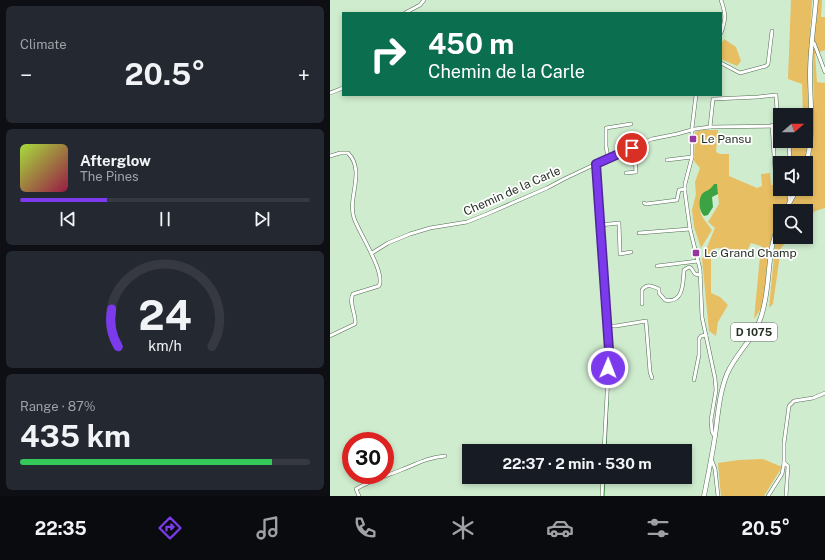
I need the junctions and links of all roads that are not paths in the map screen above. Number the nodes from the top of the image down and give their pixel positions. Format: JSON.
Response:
{"nodes":[{"id":1,"x":424,"y":0,"type":"edge"},
{"id":2,"x":721,"y":0,"type":"edge"},
{"id":3,"x":816,"y":0,"type":"edge"},
{"id":4,"x":407,"y":12,"type":"edge"},
{"id":5,"x":722,"y":30,"type":"edge"},
{"id":6,"x":772,"y":31,"type":"dead end"},
{"id":7,"x":812,"y":42,"type":"junction"},
{"id":8,"x":722,"y":64,"type":"edge"},
{"id":9,"x":825,"y":72,"type":"edge"},
{"id":10,"x":342,"y":88,"type":"edge"},
{"id":11,"x":330,"y":93,"type":"edge"},
{"id":12,"x":696,"y":96,"type":"edge"},
{"id":13,"x":777,"y":108,"type":"edge"},
{"id":14,"x":631,"y":124,"type":"dead end"},
{"id":15,"x":710,"y":126,"type":"junction"},
{"id":16,"x":772,"y":126,"type":"joint"},
{"id":17,"x":692,"y":129,"type":"junction"},
{"id":18,"x":634,"y":146,"type":"junction"},
{"id":19,"x":330,"y":156,"type":"edge"},
{"id":20,"x":774,"y":156,"type":"edge"},
{"id":21,"x":807,"y":156,"type":"edge"},
{"id":22,"x":692,"y":157,"type":"junction"},
{"id":23,"x":608,"y":158,"type":"junction"},
{"id":24,"x":667,"y":160,"type":"dead end"},
{"id":25,"x":596,"y":164,"type":"junction"},
{"id":26,"x":626,"y":173,"type":"dead end"},
{"id":27,"x":685,"y":189,"type":"junction"},
{"id":28,"x":789,"y":196,"type":"edge"},
{"id":29,"x":793,"y":196,"type":"edge"},
{"id":30,"x":790,"y":201,"type":"junction"},
{"id":31,"x":644,"y":203,"type":"dead end"},
{"id":32,"x":788,"y":204,"type":"edge"},
{"id":33,"x":600,"y":225,"type":"junction"},
{"id":34,"x":690,"y":229,"type":"junction"},
{"id":35,"x":639,"y":233,"type":"dead end"},
{"id":36,"x":773,"y":241,"type":"edge"},
{"id":37,"x":631,"y":252,"type":"dead end"},
{"id":38,"x":372,"y":253,"type":"junction"},
{"id":39,"x":698,"y":261,"type":"junction"},
{"id":40,"x":657,"y":266,"type":"dead end"},
{"id":41,"x":700,"y":275,"type":"junction"},
{"id":42,"x":642,"y":304,"type":"dead end"},
{"id":43,"x":607,"y":326,"type":"junction"},
{"id":44,"x":706,"y":335,"type":"junction"},
{"id":45,"x":330,"y":336,"type":"edge"},
{"id":46,"x":652,"y":378,"type":"dead end"},
{"id":47,"x":694,"y":380,"type":"dead end"},
{"id":48,"x":825,"y":393,"type":"edge"},
{"id":49,"x":715,"y":437,"type":"junction"},
{"id":50,"x":604,"y":444,"type":"edge"},
{"id":51,"x":445,"y":456,"type":"dead end"},
{"id":52,"x":711,"y":459,"type":"junction"},
{"id":53,"x":784,"y":463,"type":"junction"},
{"id":54,"x":603,"y":484,"type":"edge"},
{"id":55,"x":359,"y":496,"type":"edge"},
{"id":56,"x":602,"y":496,"type":"edge"},
{"id":57,"x":704,"y":496,"type":"edge"},
{"id":58,"x":718,"y":496,"type":"edge"},
{"id":59,"x":768,"y":496,"type":"edge"},
{"id":60,"x":786,"y":496,"type":"edge"}],
"edges":[{"from":1,"to":4,"type":"street"},
{"from":2,"to":5,"type":"street"},
{"from":3,"to":7,"type":"main road"},
{"from":6,"to":8,"type":"street"},
{"from":7,"to":9,"type":"street"},
{"from":7,"to":21,"type":"main road"},
{"from":10,"to":11,"type":"street"},
{"from":12,"to":17,"type":"street"},
{"from":13,"to":15,"type":"street"},
{"from":14,"to":23,"type":"street"},
{"from":15,"to":16,"type":"street","name":"Chemin de la Carle"},
{"from":15,"to":17,"type":"street","name":"Chemin de la Carle"},
{"from":16,"to":20,"type":"street"},
{"from":17,"to":18,"type":"street","name":"Chemin de la Carle"},
{"from":17,"to":22,"type":"street"},
{"from":18,"to":23,"type":"street","name":"Chemin de la Carle"},
{"from":18,"to":26,"type":"street"},
{"from":19,"to":38,"type":"street"},
{"from":22,"to":24,"type":"street"},
{"from":22,"to":27,"type":"street"},
{"from":23,"to":25,"type":"street","name":"Chemin de la Carle"},
{"from":25,"to":33,"type":"street"},
{"from":25,"to":38,"type":"street","name":"Chemin de la Carle"},
{"from":27,"to":31,"type":"street"},
{"from":27,"to":34,"type":"street"},
{"from":28,"to":30,"type":"street"},
{"from":29,"to":30,"type":"main road"},
{"from":30,"to":32,"type":"main road"},
{"from":33,"to":37,"type":"street"},
{"from":33,"to":43,"type":"street"},
{"from":34,"to":35,"type":"street"},
{"from":34,"to":39,"type":"street"},
{"from":36,"to":49,"type":"main road","number":"D 1075"},
{"from":38,"to":45,"type":"street"},
{"from":39,"to":40,"type":"street"},
{"from":39,"to":41,"type":"street"},
{"from":41,"to":42,"type":"street"},
{"from":41,"to":44,"type":"street"},
{"from":43,"to":46,"type":"street"},
{"from":43,"to":50,"type":"street"},
{"from":44,"to":47,"type":"street"},
{"from":44,"to":49,"type":"street"},
{"from":48,"to":53,"type":"street"},
{"from":49,"to":52,"type":"main road","number":"D 1075"},
{"from":51,"to":55,"type":"street"},
{"from":52,"to":57,"type":"main road","number":"D 1075"},
{"from":52,"to":58,"type":"street"},
{"from":53,"to":59,"type":"street"},
{"from":53,"to":60,"type":"street"},
{"from":54,"to":56,"type":"street"}]}
